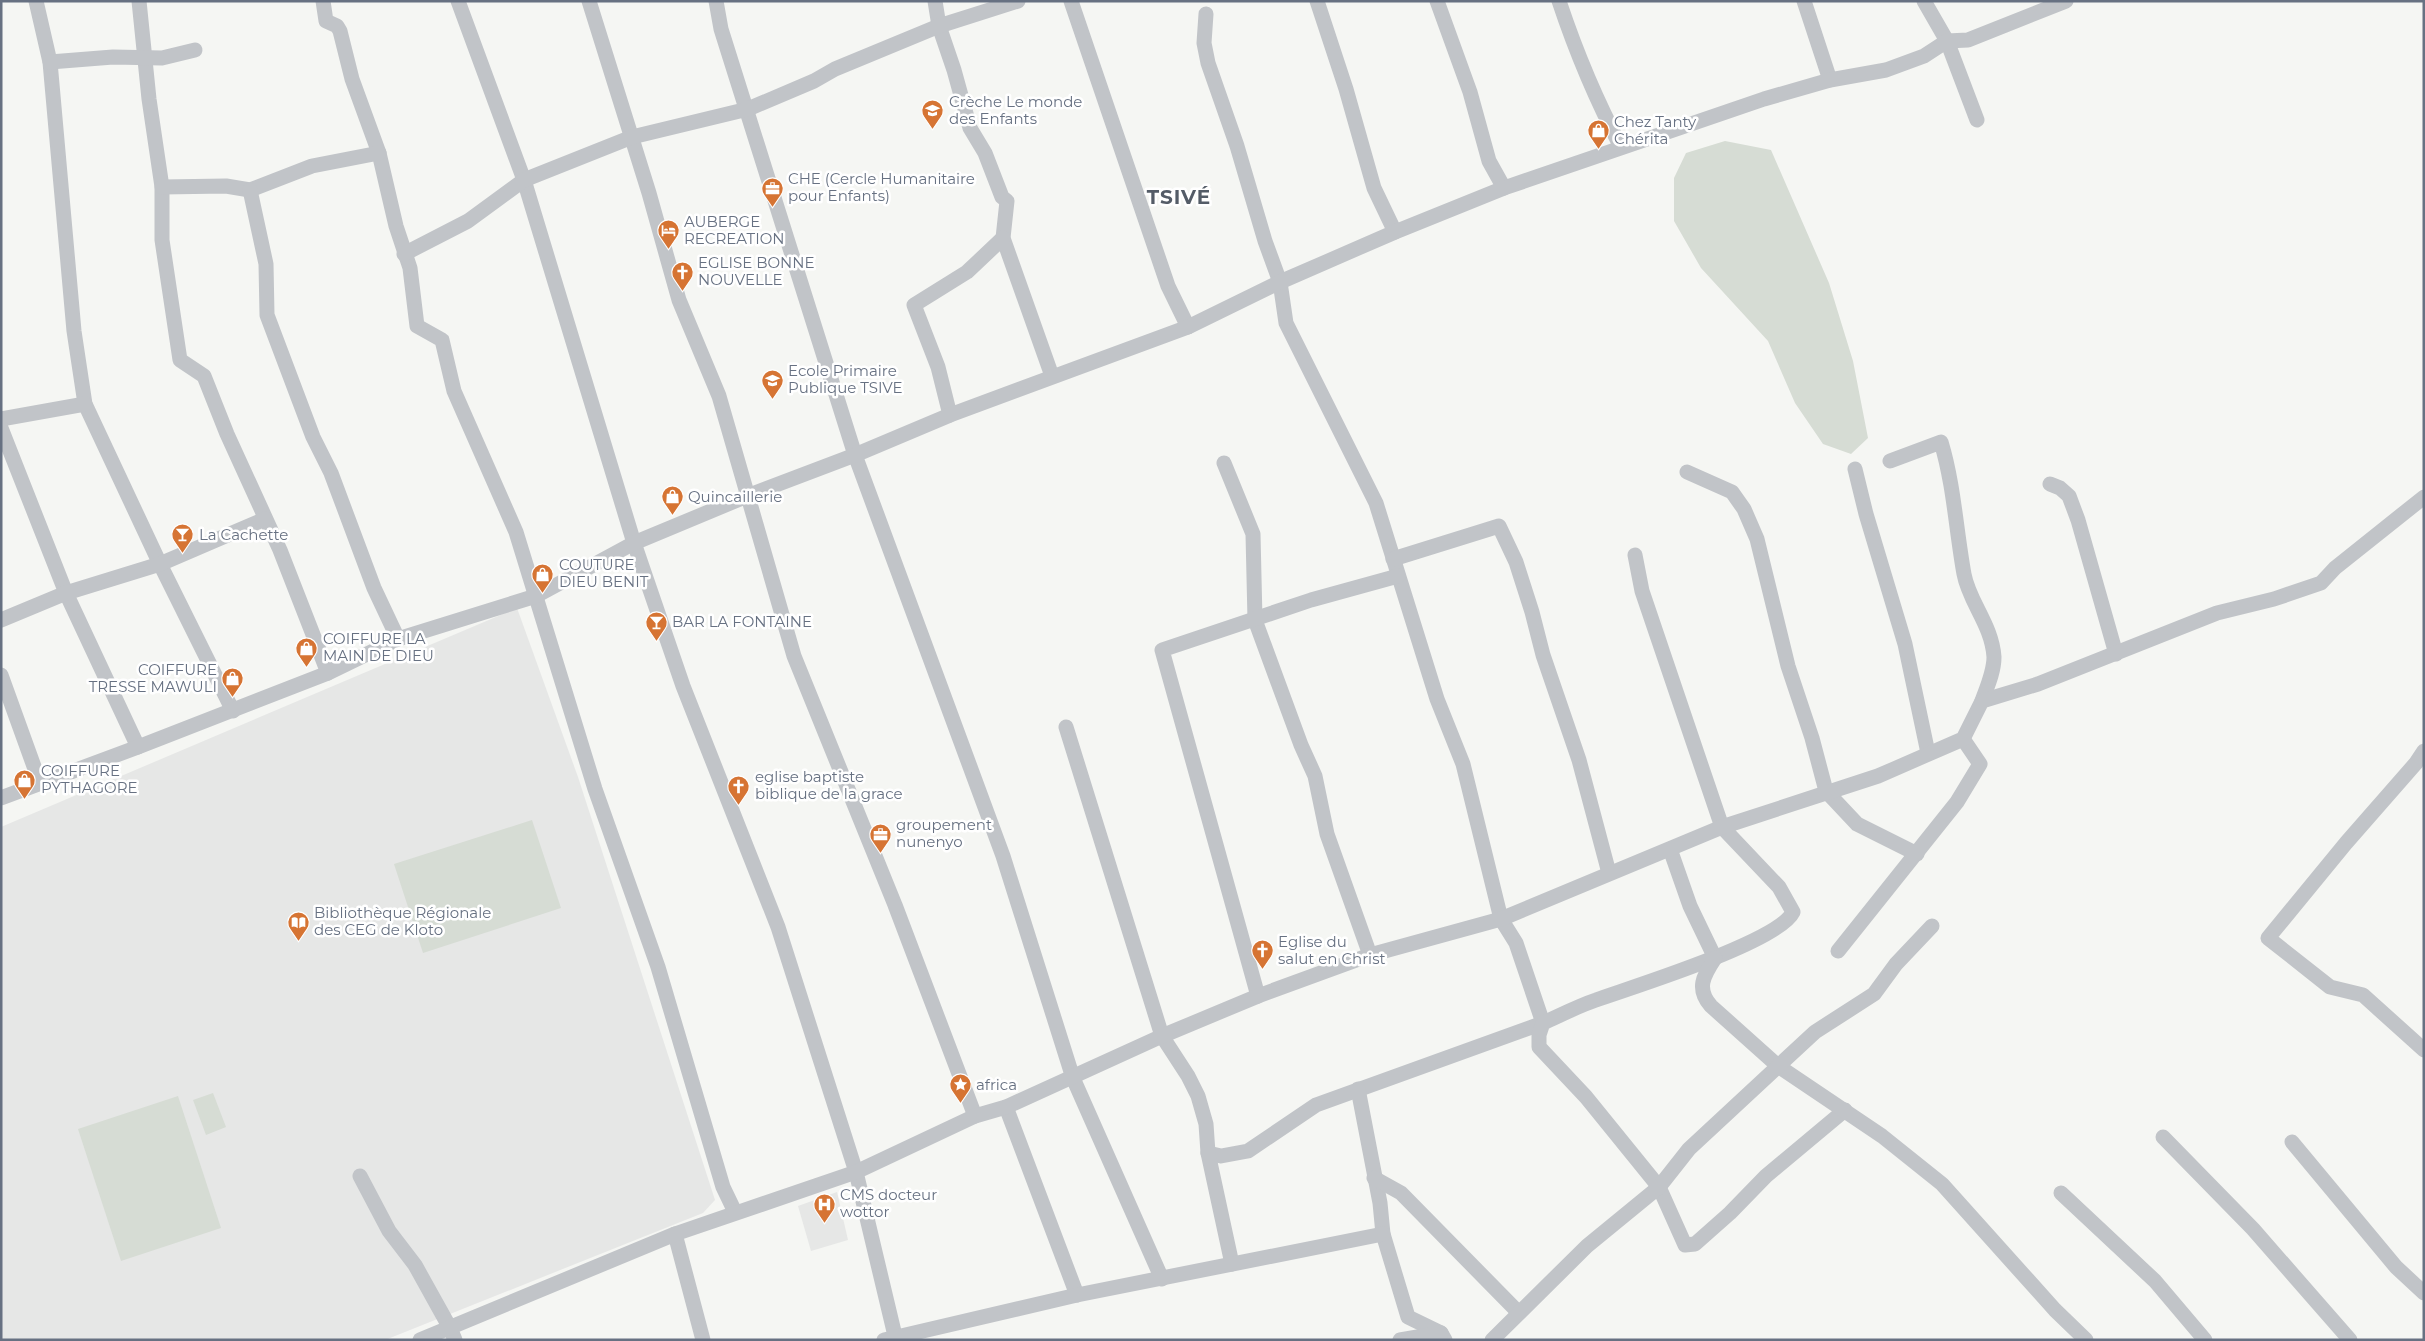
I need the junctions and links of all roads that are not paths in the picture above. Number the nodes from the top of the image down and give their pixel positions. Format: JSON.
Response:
{"nodes":[{"id":1,"x":36,"y":1,"type":"edge"},
{"id":2,"x":139,"y":1,"type":"edge"},
{"id":3,"x":323,"y":1,"type":"edge"},
{"id":4,"x":458,"y":1,"type":"edge"},
{"id":5,"x":589,"y":1,"type":"edge"},
{"id":6,"x":716,"y":1,"type":"edge"},
{"id":7,"x":935,"y":1,"type":"edge"},
{"id":8,"x":1018,"y":1,"type":"edge"},
{"id":9,"x":1071,"y":1,"type":"edge"},
{"id":10,"x":1317,"y":1,"type":"edge"},
{"id":11,"x":1437,"y":1,"type":"edge"},
{"id":12,"x":1559,"y":1,"type":"edge"},
{"id":13,"x":1804,"y":1,"type":"edge"},
{"id":14,"x":1924,"y":1,"type":"edge"},
{"id":15,"x":2066,"y":1,"type":"edge"},
{"id":16,"x":2047,"y":4,"type":"edge"},
{"id":17,"x":1206,"y":14,"type":"dead end"},
{"id":18,"x":939,"y":26,"type":"junction"},
{"id":19,"x":1947,"y":41,"type":"junction"},
{"id":20,"x":195,"y":50,"type":"dead end"},
{"id":21,"x":146,"y":56,"type":"junction"},
{"id":22,"x":50,"y":62,"type":"junction"},
{"id":23,"x":1830,"y":80,"type":"junction"},
{"id":24,"x":748,"y":109,"type":"junction"},
{"id":25,"x":1977,"y":120,"type":"dead end"},
{"id":26,"x":632,"y":137,"type":"junction"},
{"id":27,"x":1621,"y":147,"type":"junction"},
{"id":28,"x":379,"y":152,"type":"junction"},
{"id":29,"x":524,"y":180,"type":"junction"},
{"id":30,"x":162,"y":187,"type":"junction"},
{"id":31,"x":1504,"y":188,"type":"junction"},
{"id":32,"x":250,"y":190,"type":"junction"},
{"id":33,"x":1394,"y":232,"type":"junction"},
{"id":34,"x":1003,"y":238,"type":"junction"},
{"id":35,"x":404,"y":254,"type":"junction"},
{"id":36,"x":1280,"y":282,"type":"junction"},
{"id":37,"x":1188,"y":327,"type":"junction"},
{"id":38,"x":1052,"y":376,"type":"junction"},
{"id":39,"x":85,"y":404,"type":"junction"},
{"id":40,"x":950,"y":415,"type":"junction"},
{"id":41,"x":1,"y":419,"type":"edge"},
{"id":42,"x":1,"y":428,"type":"edge"},
{"id":43,"x":855,"y":455,"type":"junction"},
{"id":44,"x":1890,"y":461,"type":"dead end"},
{"id":45,"x":1224,"y":463,"type":"dead end"},
{"id":46,"x":1855,"y":469,"type":"dead end"},
{"id":47,"x":1687,"y":472,"type":"dead end"},
{"id":48,"x":2050,"y":484,"type":"dead end"},
{"id":49,"x":747,"y":496,"type":"junction"},
{"id":50,"x":2424,"y":497,"type":"edge"},
{"id":51,"x":265,"y":519,"type":"junction"},
{"id":52,"x":634,"y":543,"type":"junction"},
{"id":53,"x":1635,"y":555,"type":"dead end"},
{"id":54,"x":1393,"y":559,"type":"junction"},
{"id":55,"x":160,"y":564,"type":"junction"},
{"id":56,"x":1398,"y":576,"type":"junction"},
{"id":57,"x":66,"y":593,"type":"junction"},
{"id":58,"x":536,"y":596,"type":"junction"},
{"id":59,"x":1,"y":620,"type":"edge"},
{"id":60,"x":1255,"y":620,"type":"junction"},
{"id":61,"x":398,"y":639,"type":"junction"},
{"id":62,"x":2116,"y":654,"type":"junction"},
{"id":63,"x":328,"y":673,"type":"junction"},
{"id":64,"x":1,"y":675,"type":"edge"},
{"id":65,"x":1982,"y":701,"type":"junction"},
{"id":66,"x":233,"y":710,"type":"junction"},
{"id":67,"x":1066,"y":727,"type":"dead end"},
{"id":68,"x":1963,"y":739,"type":"junction"},
{"id":69,"x":138,"y":748,"type":"junction"},
{"id":70,"x":2424,"y":751,"type":"edge"},
{"id":71,"x":1928,"y":752,"type":"junction"},
{"id":72,"x":40,"y":784,"type":"junction"},
{"id":73,"x":1826,"y":791,"type":"junction"},
{"id":74,"x":1,"y":798,"type":"edge"},
{"id":75,"x":1722,"y":826,"type":"junction"},
{"id":76,"x":1670,"y":850,"type":"junction"},
{"id":77,"x":1916,"y":854,"type":"junction"},
{"id":78,"x":1609,"y":873,"type":"junction"},
{"id":79,"x":1501,"y":919,"type":"junction"},
{"id":80,"x":1932,"y":926,"type":"dead end"},
{"id":81,"x":1838,"y":952,"type":"dead end"},
{"id":82,"x":1370,"y":955,"type":"junction"},
{"id":83,"x":1715,"y":958,"type":"junction"},
{"id":84,"x":1258,"y":996,"type":"junction"},
{"id":85,"x":1544,"y":1023,"type":"junction"},
{"id":86,"x":1162,"y":1036,"type":"junction"},
{"id":87,"x":2424,"y":1050,"type":"edge"},
{"id":88,"x":1778,"y":1066,"type":"junction"},
{"id":89,"x":1074,"y":1078,"type":"junction"},
{"id":90,"x":1358,"y":1089,"type":"junction"},
{"id":91,"x":1006,"y":1107,"type":"junction"},
{"id":92,"x":1845,"y":1110,"type":"junction"},
{"id":93,"x":975,"y":1116,"type":"junction"},
{"id":94,"x":2164,"y":1136,"type":"dead end"},
{"id":95,"x":2292,"y":1142,"type":"dead end"},
{"id":96,"x":1208,"y":1153,"type":"junction"},
{"id":97,"x":856,"y":1172,"type":"junction"},
{"id":98,"x":360,"y":1176,"type":"dead end"},
{"id":99,"x":1374,"y":1178,"type":"junction"},
{"id":100,"x":1659,"y":1187,"type":"junction"},
{"id":101,"x":2061,"y":1193,"type":"dead end"},
{"id":102,"x":735,"y":1212,"type":"junction"},
{"id":103,"x":675,"y":1234,"type":"junction"},
{"id":104,"x":1383,"y":1234,"type":"junction"},
{"id":105,"x":1232,"y":1264,"type":"junction"},
{"id":106,"x":1162,"y":1279,"type":"junction"},
{"id":107,"x":2424,"y":1293,"type":"edge"},
{"id":108,"x":1078,"y":1295,"type":"junction"},
{"id":109,"x":1519,"y":1313,"type":"junction"},
{"id":110,"x":452,"y":1334,"type":"edge"},
{"id":111,"x":1443,"y":1337,"type":"edge"},
{"id":112,"x":892,"y":1339,"type":"edge"},
{"id":113,"x":420,"y":1340,"type":"edge"},
{"id":114,"x":703,"y":1340,"type":"edge"},
{"id":115,"x":1400,"y":1340,"type":"edge"},
{"id":116,"x":1492,"y":1340,"type":"edge"},
{"id":117,"x":2086,"y":1340,"type":"edge"},
{"id":118,"x":2204,"y":1340,"type":"edge"},
{"id":119,"x":2350,"y":1340,"type":"edge"}],
"edges":[{"from":1,"to":22,"type":"street"},
{"from":2,"to":21,"type":"street"},
{"from":3,"to":28,"type":"street"},
{"from":4,"to":29,"type":"street"},
{"from":5,"to":26,"type":"street"},
{"from":6,"to":24,"type":"street"},
{"from":7,"to":18,"type":"street"},
{"from":8,"to":18,"type":"street"},
{"from":9,"to":37,"type":"street"},
{"from":10,"to":33,"type":"street"},
{"from":11,"to":31,"type":"street"},
{"from":12,"to":27,"type":"street"},
{"from":13,"to":23,"type":"street"},
{"from":14,"to":19,"type":"street"},
{"from":15,"to":16,"type":"street"},
{"from":16,"to":19,"type":"street"},
{"from":17,"to":36,"type":"street"},
{"from":18,"to":24,"type":"street"},
{"from":18,"to":34,"type":"street"},
{"from":19,"to":23,"type":"street"},
{"from":19,"to":25,"type":"street"},
{"from":20,"to":21,"type":"street"},
{"from":21,"to":22,"type":"street"},
{"from":21,"to":30,"type":"street"},
{"from":22,"to":39,"type":"street"},
{"from":23,"to":27,"type":"street"},
{"from":24,"to":26,"type":"street"},
{"from":24,"to":43,"type":"street"},
{"from":26,"to":29,"type":"street"},
{"from":26,"to":49,"type":"street"},
{"from":27,"to":31,"type":"street"},
{"from":28,"to":32,"type":"street"},
{"from":28,"to":35,"type":"street"},
{"from":29,"to":35,"type":"street"},
{"from":29,"to":52,"type":"street"},
{"from":30,"to":32,"type":"street"},
{"from":30,"to":51,"type":"street"},
{"from":31,"to":33,"type":"street"},
{"from":32,"to":61,"type":"street"},
{"from":33,"to":36,"type":"street"},
{"from":34,"to":38,"type":"street"},
{"from":34,"to":40,"type":"street"},
{"from":35,"to":58,"type":"street"},
{"from":36,"to":37,"type":"street"},
{"from":36,"to":54,"type":"street"},
{"from":37,"to":38,"type":"street"},
{"from":38,"to":40,"type":"street"},
{"from":39,"to":41,"type":"street"},
{"from":39,"to":55,"type":"street"},
{"from":40,"to":43,"type":"street"},
{"from":42,"to":57,"type":"street"},
{"from":43,"to":49,"type":"street"},
{"from":43,"to":89,"type":"street"},
{"from":44,"to":65,"type":"street"},
{"from":45,"to":60,"type":"street"},
{"from":46,"to":71,"type":"street"},
{"from":47,"to":73,"type":"street"},
{"from":48,"to":62,"type":"street"},
{"from":49,"to":52,"type":"street"},
{"from":49,"to":93,"type":"street"},
{"from":50,"to":62,"type":"street"},
{"from":51,"to":55,"type":"street"},
{"from":51,"to":63,"type":"street"},
{"from":52,"to":58,"type":"street"},
{"from":52,"to":97,"type":"street"},
{"from":53,"to":75,"type":"street"},
{"from":54,"to":56,"type":"street"},
{"from":54,"to":78,"type":"street"},
{"from":55,"to":57,"type":"street"},
{"from":55,"to":66,"type":"street"},
{"from":56,"to":60,"type":"street"},
{"from":56,"to":79,"type":"street"},
{"from":57,"to":59,"type":"street"},
{"from":57,"to":69,"type":"street"},
{"from":58,"to":61,"type":"street"},
{"from":58,"to":102,"type":"street"},
{"from":60,"to":82,"type":"street"},
{"from":60,"to":84,"type":"street"},
{"from":61,"to":63,"type":"street"},
{"from":62,"to":65,"type":"street"},
{"from":63,"to":66,"type":"street"},
{"from":64,"to":72,"type":"street"},
{"from":65,"to":68,"type":"street"},
{"from":66,"to":69,"type":"street"},
{"from":67,"to":86,"type":"street"},
{"from":68,"to":71,"type":"street"},
{"from":68,"to":77,"type":"street"},
{"from":69,"to":72,"type":"street"},
{"from":70,"to":87,"type":"street"},
{"from":71,"to":73,"type":"street"},
{"from":72,"to":74,"type":"street"},
{"from":73,"to":75,"type":"street"},
{"from":73,"to":77,"type":"street"},
{"from":75,"to":76,"type":"street"},
{"from":75,"to":83,"type":"street"},
{"from":76,"to":78,"type":"street"},
{"from":76,"to":83,"type":"street"},
{"from":77,"to":81,"type":"street"},
{"from":78,"to":79,"type":"street"},
{"from":79,"to":82,"type":"street"},
{"from":79,"to":85,"type":"street"},
{"from":80,"to":88,"type":"street"},
{"from":82,"to":84,"type":"street"},
{"from":83,"to":85,"type":"street"},
{"from":83,"to":88,"type":"street"},
{"from":84,"to":86,"type":"street"},
{"from":85,"to":90,"type":"street"},
{"from":85,"to":100,"type":"street"},
{"from":86,"to":89,"type":"street"},
{"from":86,"to":96,"type":"street"},
{"from":88,"to":92,"type":"street"},
{"from":88,"to":100,"type":"street"},
{"from":89,"to":91,"type":"street"},
{"from":89,"to":106,"type":"street"},
{"from":90,"to":96,"type":"street"},
{"from":90,"to":99,"type":"street"},
{"from":91,"to":93,"type":"street"},
{"from":91,"to":108,"type":"street"},
{"from":92,"to":100,"type":"street"},
{"from":92,"to":117,"type":"street"},
{"from":93,"to":97,"type":"street"},
{"from":94,"to":119,"type":"street"},
{"from":95,"to":107,"type":"street"},
{"from":96,"to":105,"type":"street"},
{"from":97,"to":102,"type":"street"},
{"from":97,"to":112,"type":"street"},
{"from":98,"to":110,"type":"street"},
{"from":99,"to":104,"type":"street"},
{"from":99,"to":109,"type":"street"},
{"from":100,"to":109,"type":"street"},
{"from":101,"to":118,"type":"street"},
{"from":102,"to":103,"type":"street"},
{"from":103,"to":110,"type":"street"},
{"from":103,"to":114,"type":"street"},
{"from":104,"to":105,"type":"street"},
{"from":104,"to":111,"type":"street"},
{"from":105,"to":106,"type":"street"},
{"from":106,"to":108,"type":"street"},
{"from":108,"to":112,"type":"street"},
{"from":109,"to":116,"type":"street"},
{"from":110,"to":113,"type":"street"},
{"from":111,"to":115,"type":"street"}]}
